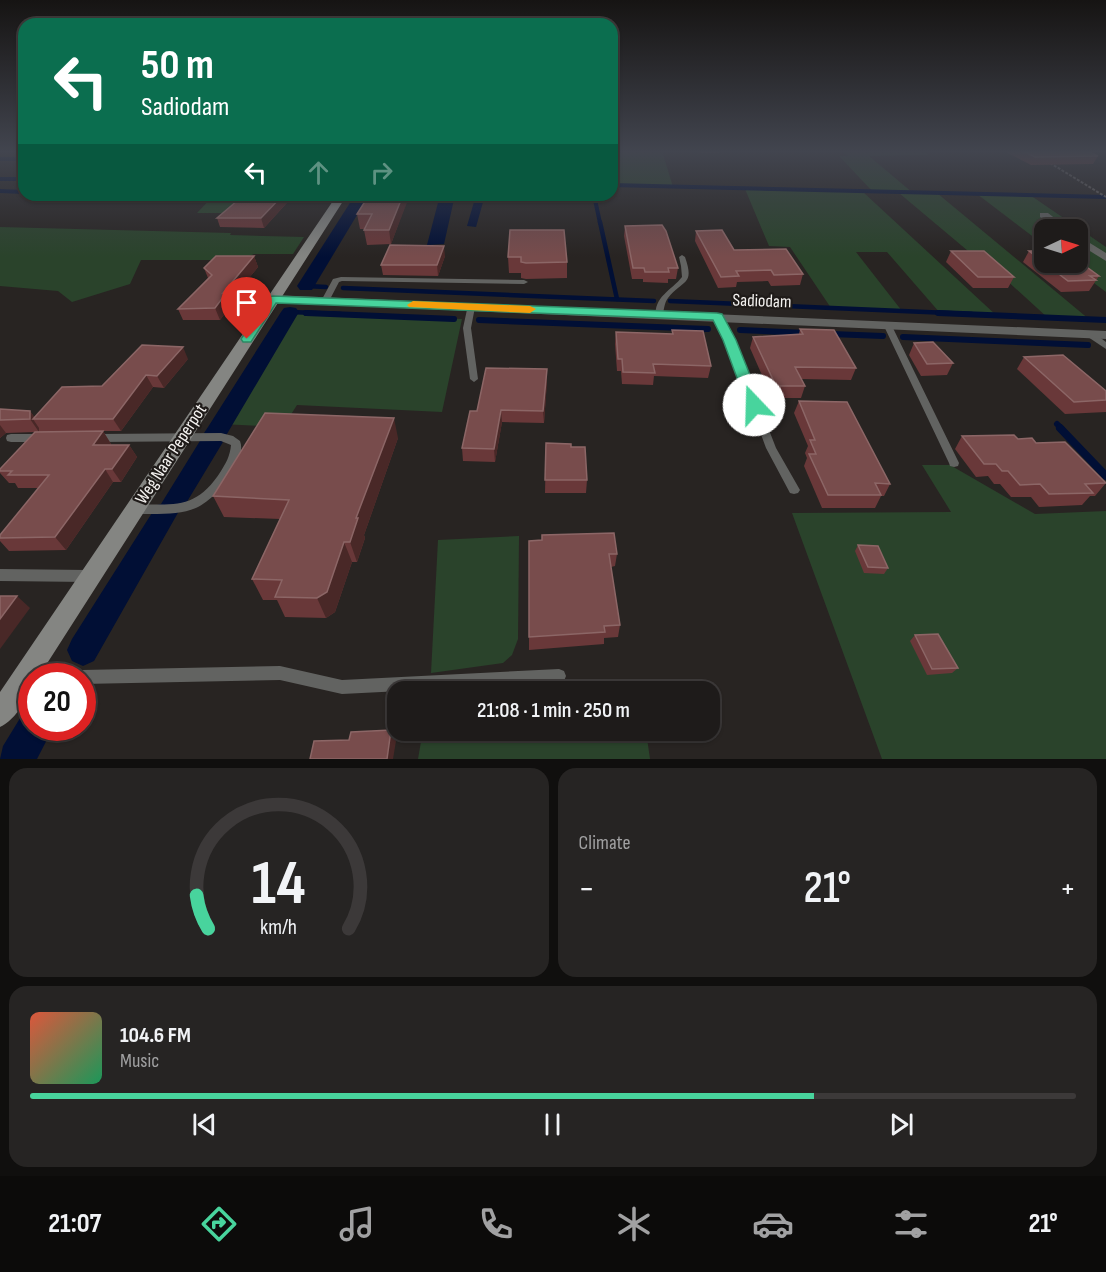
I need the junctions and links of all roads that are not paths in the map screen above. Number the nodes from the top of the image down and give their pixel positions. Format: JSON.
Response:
{"nodes":[{"id":1,"x":338,"y":201,"type":"edge"},
{"id":2,"x":1044,"y":215,"type":"dead end"},
{"id":3,"x":1050,"y":219,"type":"edge"},
{"id":4,"x":1088,"y":246,"type":"edge"},
{"id":5,"x":682,"y":257,"type":"dead end"},
{"id":6,"x":1106,"y":258,"type":"edge"},
{"id":7,"x":524,"y":282,"type":"dead end"},
{"id":8,"x":273,"y":299,"type":"junction"},
{"id":9,"x":325,"y":301,"type":"junction"},
{"id":10,"x":471,"y":307,"type":"junction"},
{"id":11,"x":659,"y":315,"type":"junction"},
{"id":12,"x":717,"y":317,"type":"junction"},
{"id":13,"x":887,"y":324,"type":"junction"},
{"id":14,"x":1091,"y":335,"type":"junction"},
{"id":15,"x":1106,"y":335,"type":"edge"},
{"id":16,"x":1106,"y":346,"type":"edge"},
{"id":17,"x":474,"y":379,"type":"dead end"},
{"id":18,"x":11,"y":438,"type":"dead end"},
{"id":19,"x":57,"y":438,"type":"edge"},
{"id":20,"x":91,"y":438,"type":"edge"},
{"id":21,"x":182,"y":438,"type":"junction"},
{"id":22,"x":954,"y":463,"type":"dead end"},
{"id":23,"x":794,"y":490,"type":"dead end"},
{"id":24,"x":135,"y":509,"type":"junction"},
{"id":25,"x":0,"y":575,"type":"edge"},
{"id":26,"x":91,"y":576,"type":"junction"},
{"id":27,"x":37,"y":663,"type":"edge"},
{"id":28,"x":559,"y":676,"type":"dead end"},
{"id":29,"x":96,"y":677,"type":"edge"},
{"id":30,"x":18,"y":691,"type":"edge"},
{"id":31,"x":0,"y":714,"type":"edge"}],
"edges":[{"from":1,"to":8,"type":"street","name":"Weg Naar Peperpot"},
{"from":2,"to":3,"type":"street"},
{"from":4,"to":6,"type":"street"},
{"from":5,"to":11,"type":"lane"},
{"from":7,"to":9,"type":"lane"},
{"from":8,"to":9,"type":"street","name":"Sadiodam"},
{"from":8,"to":21,"type":"street","name":"Weg Naar Peperpot"},
{"from":9,"to":10,"type":"street","name":"Sadiodam"},
{"from":10,"to":11,"type":"street","name":"Sadiodam"},
{"from":10,"to":17,"type":"lane"},
{"from":11,"to":12,"type":"street","name":"Sadiodam"},
{"from":12,"to":13,"type":"street","name":"Sadiodam"},
{"from":12,"to":23,"type":"lane"},
{"from":13,"to":14,"type":"street","name":"Sadiodam"},
{"from":13,"to":22,"type":"lane"},
{"from":14,"to":15,"type":"street","name":"Sadiodam"},
{"from":14,"to":16,"type":"lane"},
{"from":18,"to":19,"type":"lane"},
{"from":20,"to":21,"type":"lane"},
{"from":21,"to":24,"type":"street","name":"Weg Naar Peperpot"},
{"from":21,"to":24,"type":"lane"},
{"from":24,"to":26,"type":"street","name":"Weg Naar Peperpot"},
{"from":25,"to":26,"type":"lane"},
{"from":26,"to":27,"type":"street","name":"Weg Naar Peperpot"},
{"from":28,"to":29,"type":"lane"},
{"from":30,"to":31,"type":"street","name":"Weg Naar Peperpot"}]}
